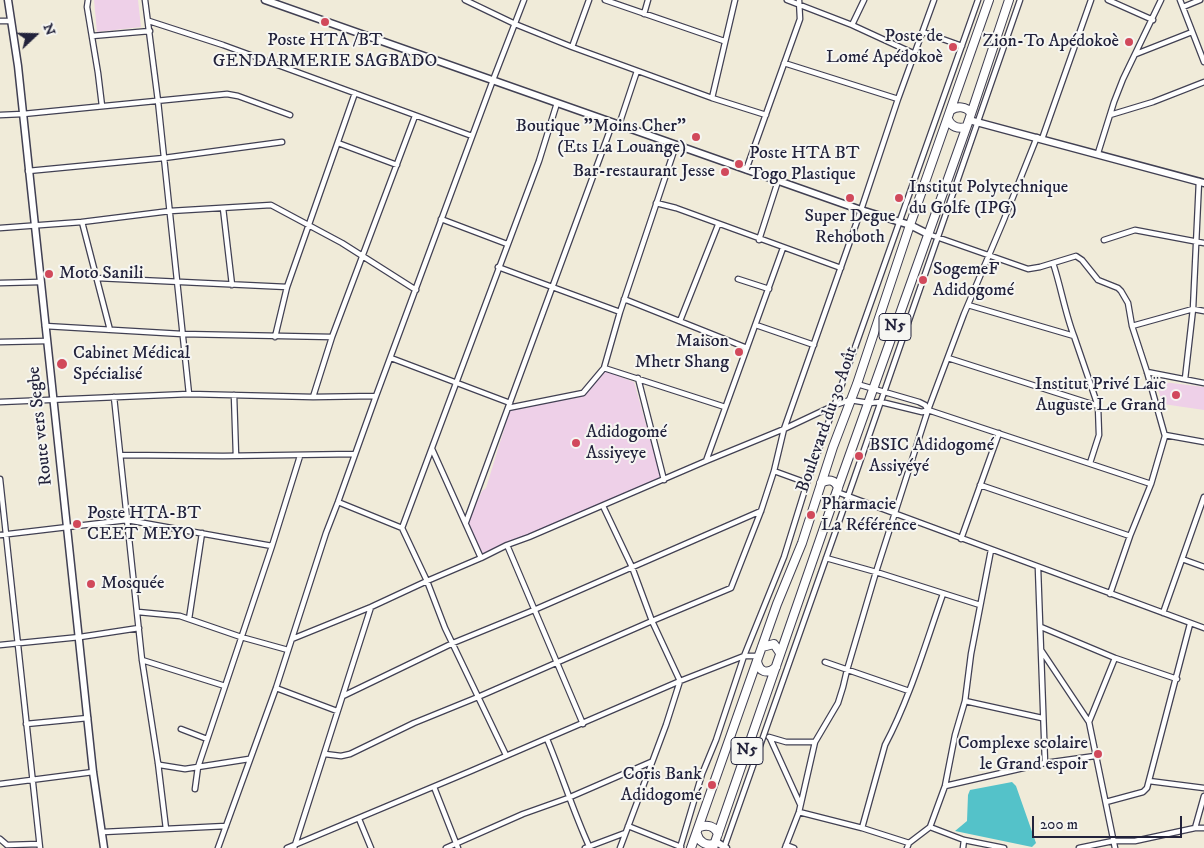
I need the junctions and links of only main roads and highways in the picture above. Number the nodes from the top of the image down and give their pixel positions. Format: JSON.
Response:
{"nodes":[{"id":1,"x":989,"y":0,"type":"edge"},
{"id":2,"x":1009,"y":0,"type":"edge"},
{"id":3,"x":951,"y":110,"type":"junction"},
{"id":4,"x":948,"y":119,"type":"junction"},
{"id":5,"x":971,"y":120,"type":"junction"},
{"id":6,"x":820,"y":485,"type":"junction"},
{"id":7,"x":836,"y":492,"type":"junction"},
{"id":8,"x":762,"y":647,"type":"junction"},
{"id":9,"x":780,"y":653,"type":"junction"},
{"id":10,"x":758,"y":659,"type":"junction"},
{"id":11,"x":776,"y":667,"type":"junction"},
{"id":12,"x":698,"y":830,"type":"junction"},
{"id":13,"x":715,"y":842,"type":"edge"},
{"id":14,"x":692,"y":848,"type":"edge"}],
"edges":[{"from":1,"to":3,"type":"highway","name":"Boulevard du 30 Août","number":"N5"},
{"from":2,"to":5,"type":"highway","name":"Boulevard du 30 Août","number":"N5"},
{"from":3,"to":4,"type":"highway","name":"Boulevard du 30 Août","number":"N5"},
{"from":3,"to":5,"type":"highway"},
{"from":4,"to":5,"type":"highway"},
{"from":4,"to":6,"type":"highway","name":"Boulevard du 30 Août","number":"N5"},
{"from":5,"to":7,"type":"highway","name":"Boulevard du 30 Août","number":"N5"},
{"from":6,"to":7,"type":"highway"},
{"from":6,"to":7,"type":"highway"},
{"from":6,"to":8,"type":"highway","name":"Boulevard du 30 Août","number":"N5"},
{"from":7,"to":9,"type":"highway","name":"Boulevard du 30 Août","number":"N5"},
{"from":8,"to":9,"type":"highway"},
{"from":8,"to":10,"type":"highway","name":"Boulevard du 30 Août","number":"N5"},
{"from":9,"to":11,"type":"highway","name":"Boulevard du 30 Août","number":"N5"},
{"from":10,"to":11,"type":"highway"},
{"from":10,"to":12,"type":"highway","name":"Boulevard du 30 Août","number":"N5"},
{"from":11,"to":13,"type":"highway","name":"Boulevard du 30 Août","number":"N5"},
{"from":12,"to":13,"type":"highway"},
{"from":12,"to":13,"type":"highway"},
{"from":12,"to":14,"type":"highway","name":"Boulevard du 30 Août","number":"N5"}]}
